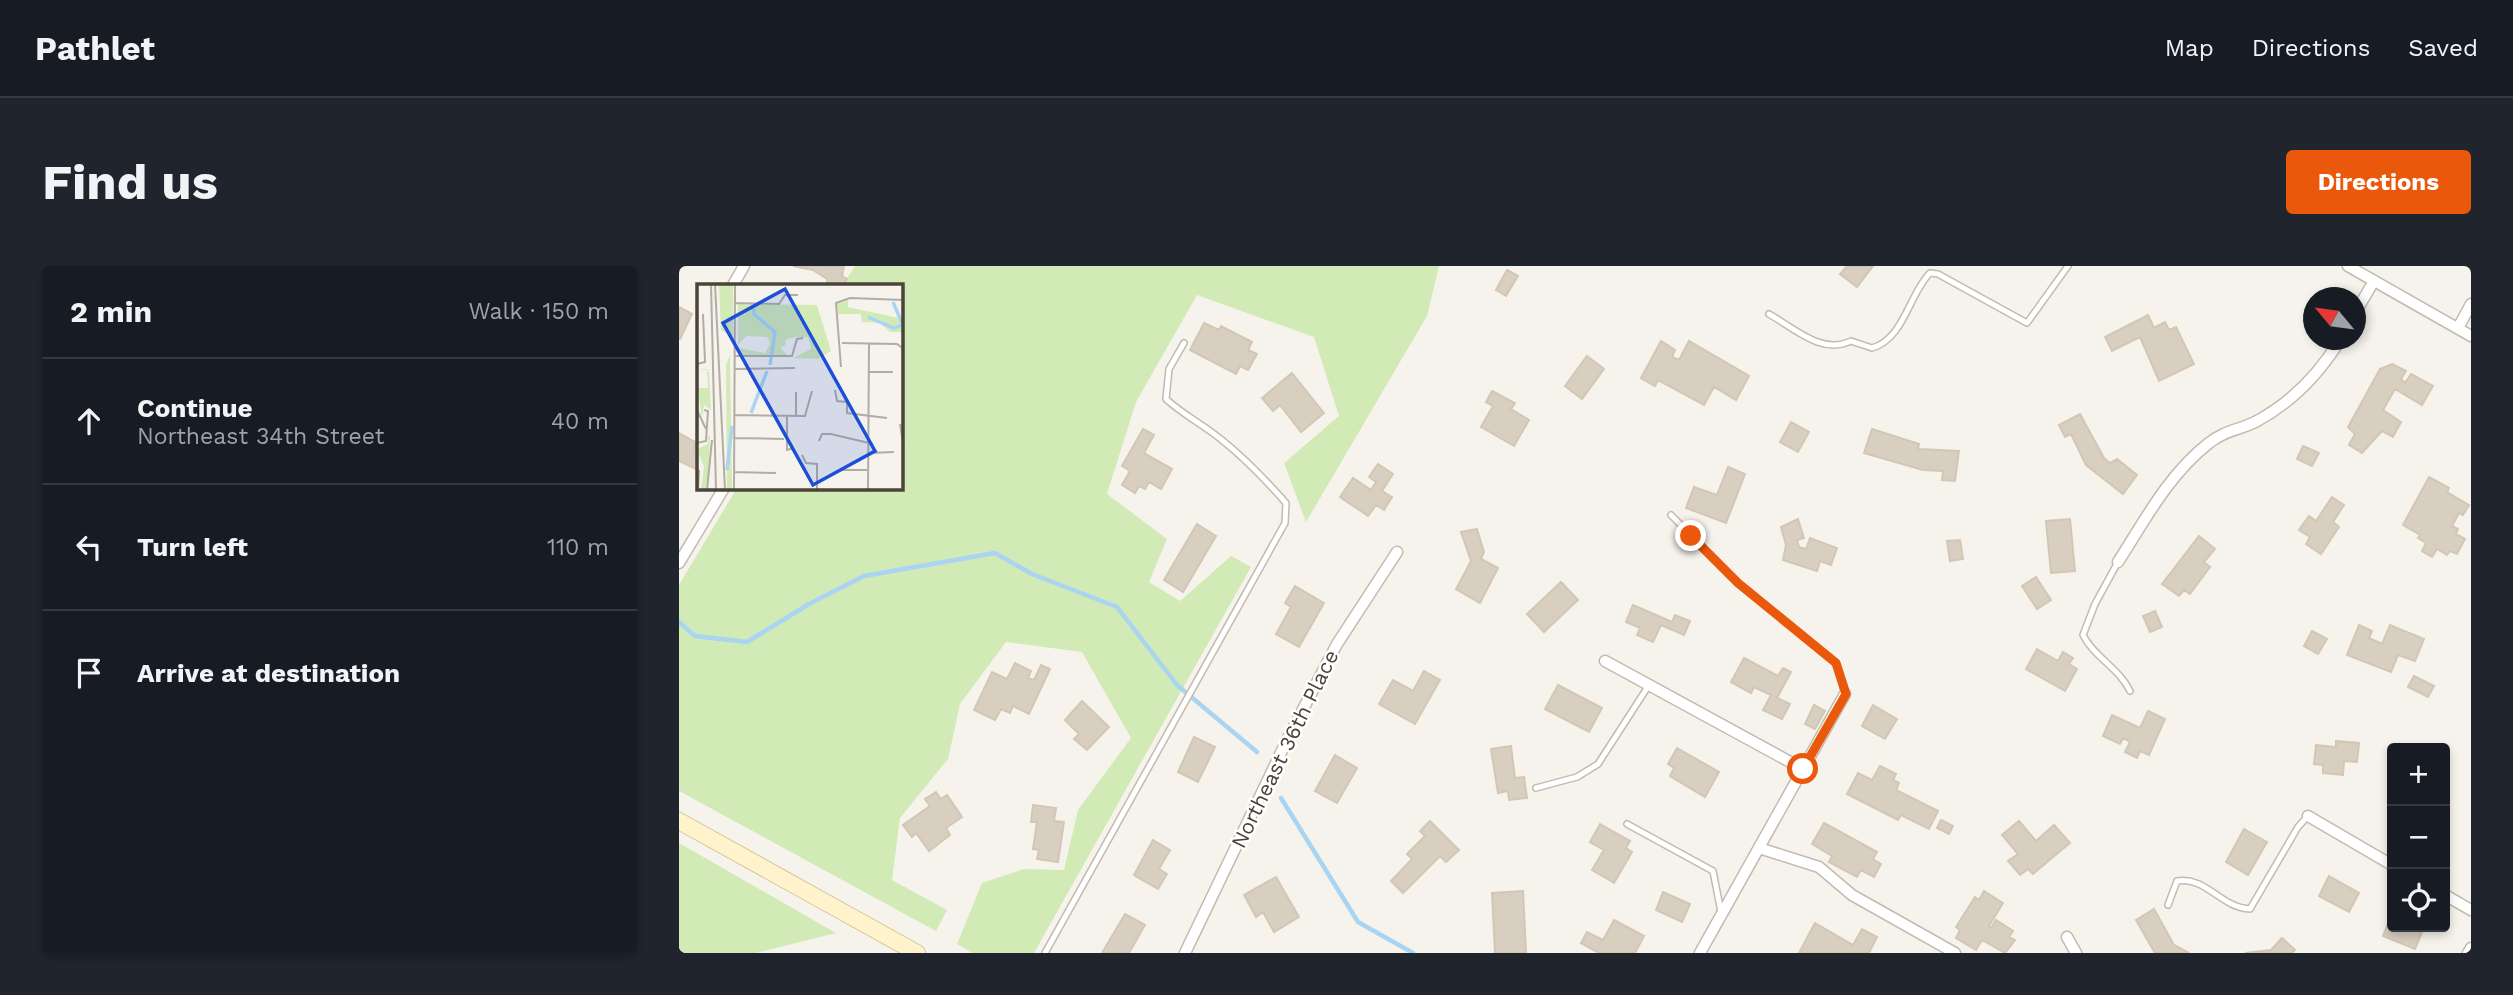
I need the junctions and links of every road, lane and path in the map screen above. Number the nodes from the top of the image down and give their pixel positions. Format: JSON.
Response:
{"nodes":[{"id":1,"x":744,"y":266,"type":"edge"},
{"id":2,"x":2068,"y":266,"type":"edge"},
{"id":3,"x":2348,"y":266,"type":"edge"},
{"id":4,"x":2375,"y":281,"type":"junction"},
{"id":5,"x":734,"y":284,"type":"edge"},
{"id":6,"x":2366,"y":295,"type":"edge"},
{"id":7,"x":2471,"y":304,"type":"edge"},
{"id":8,"x":1769,"y":314,"type":"dead end"},
{"id":9,"x":2458,"y":328,"type":"junction"},
{"id":10,"x":2471,"y":336,"type":"edge"},
{"id":11,"x":1184,"y":343,"type":"dead end"},
{"id":12,"x":2334,"y":350,"type":"edge"},
{"id":13,"x":723,"y":490,"type":"edge"},
{"id":14,"x":1671,"y":515,"type":"dead end"},
{"id":15,"x":1397,"y":552,"type":"dead end"},
{"id":16,"x":2118,"y":562,"type":"joint"},
{"id":17,"x":679,"y":564,"type":"edge"},
{"id":18,"x":1605,"y":661,"type":"dead end"},
{"id":19,"x":1649,"y":685,"type":"junction"},
{"id":20,"x":2130,"y":691,"type":"dead end"},
{"id":21,"x":1846,"y":694,"type":"joint"},
{"id":22,"x":1803,"y":769,"type":"junction"},
{"id":23,"x":1536,"y":788,"type":"dead end"},
{"id":24,"x":2308,"y":817,"type":"joint"},
{"id":25,"x":679,"y":821,"type":"edge"},
{"id":26,"x":1627,"y":824,"type":"dead end"},
{"id":27,"x":1759,"y":848,"type":"junction"},
{"id":28,"x":2387,"y":862,"type":"edge"},
{"id":29,"x":2450,"y":898,"type":"edge"},
{"id":30,"x":2168,"y":905,"type":"dead end"},
{"id":31,"x":2471,"y":910,"type":"edge"},
{"id":32,"x":1721,"y":915,"type":"junction"},
{"id":33,"x":2067,"y":937,"type":"dead end"},
{"id":34,"x":2471,"y":948,"type":"edge"},
{"id":35,"x":917,"y":953,"type":"edge"},
{"id":36,"x":1045,"y":953,"type":"edge"},
{"id":37,"x":1185,"y":953,"type":"edge"},
{"id":38,"x":1700,"y":953,"type":"edge"},
{"id":39,"x":1955,"y":953,"type":"edge"},
{"id":40,"x":2076,"y":953,"type":"edge"},
{"id":41,"x":2468,"y":953,"type":"edge"}],
"edges":[{"from":1,"to":5,"type":"street"},
{"from":2,"to":8,"type":"lane"},
{"from":3,"to":4,"type":"street"},
{"from":4,"to":6,"type":"street"},
{"from":4,"to":9,"type":"street"},
{"from":7,"to":9,"type":"street"},
{"from":9,"to":10,"type":"street"},
{"from":11,"to":36,"type":"lane"},
{"from":12,"to":16,"type":"street"},
{"from":13,"to":17,"type":"street"},
{"from":14,"to":21,"type":"lane"},
{"from":15,"to":37,"type":"street","name":"Northeast 36th Place"},
{"from":16,"to":20,"type":"lane"},
{"from":18,"to":19,"type":"street"},
{"from":19,"to":22,"type":"street"},
{"from":19,"to":23,"type":"lane"},
{"from":21,"to":22,"type":"street"},
{"from":22,"to":27,"type":"street"},
{"from":24,"to":28,"type":"street"},
{"from":24,"to":30,"type":"lane"},
{"from":25,"to":35,"type":"street"},
{"from":26,"to":32,"type":"lane"},
{"from":27,"to":32,"type":"street"},
{"from":27,"to":39,"type":"street"},
{"from":29,"to":31,"type":"street"},
{"from":32,"to":38,"type":"street"},
{"from":33,"to":40,"type":"street"},
{"from":34,"to":41,"type":"street"}]}
